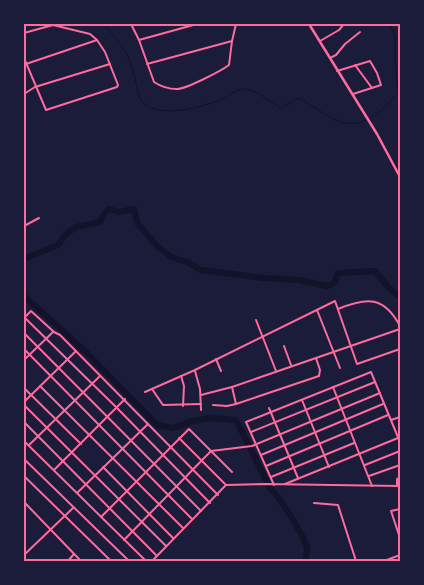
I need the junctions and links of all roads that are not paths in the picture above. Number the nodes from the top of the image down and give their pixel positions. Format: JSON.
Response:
{"nodes":[{"id":1,"x":131,"y":24,"type":"edge"},
{"id":2,"x":197,"y":24,"type":"edge"},
{"id":3,"x":236,"y":24,"type":"edge"},
{"id":4,"x":309,"y":24,"type":"edge"},
{"id":5,"x":344,"y":24,"type":"edge"},
{"id":6,"x":360,"y":32,"type":"dead end"},
{"id":7,"x":24,"y":33,"type":"edge"},
{"id":8,"x":97,"y":40,"type":"junction"},
{"id":9,"x":139,"y":40,"type":"junction"},
{"id":10,"x":232,"y":41,"type":"junction"},
{"id":11,"x":320,"y":41,"type":"junction"},
{"id":12,"x":24,"y":58,"type":"edge"},
{"id":13,"x":330,"y":58,"type":"junction"},
{"id":14,"x":26,"y":64,"type":"junction"},
{"id":15,"x":110,"y":64,"type":"junction"},
{"id":16,"x":147,"y":64,"type":"junction"},
{"id":17,"x":355,"y":65,"type":"junction"},
{"id":18,"x":338,"y":71,"type":"junction"},
{"id":19,"x":35,"y":87,"type":"junction"},
{"id":20,"x":372,"y":88,"type":"junction"},
{"id":21,"x":24,"y":94,"type":"edge"},
{"id":22,"x":352,"y":95,"type":"junction"},
{"id":23,"x":400,"y":177,"type":"edge"},
{"id":24,"x":39,"y":218,"type":"dead end"},
{"id":25,"x":24,"y":226,"type":"edge"},
{"id":26,"x":338,"y":309,"type":"junction"},
{"id":27,"x":317,"y":310,"type":"junction"},
{"id":28,"x":24,"y":318,"type":"edge"},
{"id":29,"x":256,"y":320,"type":"dead end"},
{"id":30,"x":400,"y":328,"type":"edge"},
{"id":31,"x":54,"y":332,"type":"junction"},
{"id":32,"x":24,"y":333,"type":"edge"},
{"id":33,"x":263,"y":337,"type":"junction"},
{"id":34,"x":46,"y":338,"type":"junction"},
{"id":35,"x":351,"y":345,"type":"junction"},
{"id":36,"x":284,"y":346,"type":"dead end"},
{"id":37,"x":38,"y":347,"type":"junction"},
{"id":38,"x":400,"y":349,"type":"edge"},
{"id":39,"x":24,"y":350,"type":"edge"},
{"id":40,"x":76,"y":351,"type":"junction"},
{"id":41,"x":334,"y":352,"type":"junction"},
{"id":42,"x":29,"y":355,"type":"junction"},
{"id":43,"x":316,"y":358,"type":"junction"},
{"id":44,"x":216,"y":359,"type":"junction"},
{"id":45,"x":24,"y":360,"type":"edge"},
{"id":46,"x":67,"y":360,"type":"junction"},
{"id":47,"x":291,"y":366,"type":"junction"},
{"id":48,"x":340,"y":368,"type":"dead end"},
{"id":49,"x":59,"y":369,"type":"junction"},
{"id":50,"x":195,"y":370,"type":"junction"},
{"id":51,"x":221,"y":370,"type":"dead end"},
{"id":52,"x":276,"y":371,"type":"junction"},
{"id":53,"x":100,"y":376,"type":"junction"},
{"id":54,"x":181,"y":376,"type":"junction"},
{"id":55,"x":49,"y":377,"type":"junction"},
{"id":56,"x":375,"y":382,"type":"junction"},
{"id":57,"x":91,"y":384,"type":"junction"},
{"id":58,"x":40,"y":386,"type":"junction"},
{"id":59,"x":232,"y":387,"type":"junction"},
{"id":60,"x":332,"y":387,"type":"junction"},
{"id":61,"x":24,"y":388,"type":"edge"},
{"id":62,"x":152,"y":389,"type":"junction"},
{"id":63,"x":145,"y":392,"type":"dead end"},
{"id":64,"x":83,"y":393,"type":"junction"},
{"id":65,"x":380,"y":393,"type":"junction"},
{"id":66,"x":31,"y":395,"type":"junction"},
{"id":67,"x":200,"y":395,"type":"junction"},
{"id":68,"x":337,"y":398,"type":"junction"},
{"id":69,"x":125,"y":399,"type":"junction"},
{"id":70,"x":302,"y":399,"type":"junction"},
{"id":71,"x":74,"y":400,"type":"junction"},
{"id":72,"x":24,"y":403,"type":"edge"},
{"id":73,"x":201,"y":404,"type":"junction"},
{"id":74,"x":236,"y":404,"type":"junction"},
{"id":75,"x":384,"y":404,"type":"junction"},
{"id":76,"x":213,"y":405,"type":"dead end"},
{"id":77,"x":183,"y":406,"type":"junction"},
{"id":78,"x":116,"y":407,"type":"junction"},
{"id":79,"x":269,"y":408,"type":"dead end"},
{"id":80,"x":341,"y":409,"type":"junction"},
{"id":81,"x":65,"y":410,"type":"junction"},
{"id":82,"x":200,"y":410,"type":"dead end"},
{"id":83,"x":307,"y":411,"type":"junction"},
{"id":84,"x":271,"y":412,"type":"junction"},
{"id":85,"x":389,"y":415,"type":"junction"},
{"id":86,"x":107,"y":417,"type":"junction"},
{"id":87,"x":400,"y":417,"type":"edge"},
{"id":88,"x":55,"y":419,"type":"junction"},
{"id":89,"x":346,"y":420,"type":"junction"},
{"id":90,"x":391,"y":420,"type":"junction"},
{"id":91,"x":24,"y":422,"type":"edge"},
{"id":92,"x":312,"y":422,"type":"junction"},
{"id":93,"x":276,"y":423,"type":"junction"},
{"id":94,"x":148,"y":424,"type":"junction"},
{"id":95,"x":98,"y":425,"type":"junction"},
{"id":96,"x":47,"y":428,"type":"junction"},
{"id":97,"x":400,"y":431,"type":"edge"},
{"id":98,"x":139,"y":432,"type":"junction"},
{"id":99,"x":251,"y":432,"type":"junction"},
{"id":100,"x":351,"y":432,"type":"junction"},
{"id":101,"x":316,"y":433,"type":"junction"},
{"id":102,"x":397,"y":433,"type":"junction"},
{"id":103,"x":90,"y":434,"type":"junction"},
{"id":104,"x":280,"y":435,"type":"junction"},
{"id":105,"x":38,"y":436,"type":"junction"},
{"id":106,"x":179,"y":438,"type":"junction"},
{"id":107,"x":398,"y":438,"type":"junction"},
{"id":108,"x":24,"y":440,"type":"edge"},
{"id":109,"x":130,"y":440,"type":"junction"},
{"id":110,"x":355,"y":442,"type":"junction"},
{"id":111,"x":400,"y":442,"type":"edge"},
{"id":112,"x":81,"y":444,"type":"junction"},
{"id":113,"x":256,"y":444,"type":"junction"},
{"id":114,"x":285,"y":445,"type":"junction"},
{"id":115,"x":321,"y":445,"type":"junction"},
{"id":116,"x":29,"y":446,"type":"junction"},
{"id":117,"x":172,"y":447,"type":"junction"},
{"id":118,"x":122,"y":449,"type":"junction"},
{"id":119,"x":211,"y":451,"type":"junction"},
{"id":120,"x":400,"y":451,"type":"edge"},
{"id":121,"x":72,"y":453,"type":"junction"},
{"id":122,"x":359,"y":453,"type":"junction"},
{"id":123,"x":162,"y":455,"type":"junction"},
{"id":124,"x":261,"y":455,"type":"junction"},
{"id":125,"x":324,"y":455,"type":"junction"},
{"id":126,"x":290,"y":457,"type":"junction"},
{"id":127,"x":24,"y":458,"type":"edge"},
{"id":128,"x":112,"y":458,"type":"junction"},
{"id":129,"x":63,"y":461,"type":"junction"},
{"id":130,"x":202,"y":461,"type":"junction"},
{"id":131,"x":154,"y":463,"type":"junction"},
{"id":132,"x":365,"y":465,"type":"junction"},
{"id":133,"x":400,"y":465,"type":"edge"},
{"id":134,"x":266,"y":466,"type":"junction"},
{"id":135,"x":103,"y":467,"type":"junction"},
{"id":136,"x":329,"y":467,"type":"junction"},
{"id":137,"x":294,"y":468,"type":"junction"},
{"id":138,"x":194,"y":470,"type":"junction"},
{"id":139,"x":54,"y":471,"type":"junction"},
{"id":140,"x":145,"y":472,"type":"junction"},
{"id":141,"x":232,"y":472,"type":"dead end"},
{"id":142,"x":94,"y":475,"type":"junction"},
{"id":143,"x":24,"y":476,"type":"edge"},
{"id":144,"x":369,"y":476,"type":"junction"},
{"id":145,"x":271,"y":477,"type":"junction"},
{"id":146,"x":400,"y":477,"type":"edge"},
{"id":147,"x":298,"y":478,"type":"junction"},
{"id":148,"x":185,"y":479,"type":"junction"},
{"id":149,"x":136,"y":481,"type":"junction"},
{"id":150,"x":86,"y":484,"type":"junction"},
{"id":151,"x":226,"y":485,"type":"junction"},
{"id":152,"x":274,"y":485,"type":"junction"},
{"id":153,"x":282,"y":485,"type":"junction"},
{"id":154,"x":372,"y":486,"type":"junction"},
{"id":155,"x":399,"y":486,"type":"edge"},
{"id":156,"x":178,"y":487,"type":"junction"},
{"id":157,"x":126,"y":491,"type":"junction"},
{"id":158,"x":77,"y":493,"type":"junction"},
{"id":159,"x":218,"y":495,"type":"junction"},
{"id":160,"x":169,"y":496,"type":"junction"},
{"id":161,"x":118,"y":499,"type":"junction"},
{"id":162,"x":24,"y":502,"type":"edge"},
{"id":163,"x":210,"y":503,"type":"junction"},
{"id":164,"x":314,"y":503,"type":"dead end"},
{"id":165,"x":160,"y":505,"type":"junction"},
{"id":166,"x":73,"y":508,"type":"junction"},
{"id":167,"x":109,"y":508,"type":"junction"},
{"id":168,"x":400,"y":510,"type":"edge"},
{"id":169,"x":201,"y":511,"type":"junction"},
{"id":170,"x":150,"y":514,"type":"junction"},
{"id":171,"x":64,"y":516,"type":"junction"},
{"id":172,"x":101,"y":517,"type":"junction"},
{"id":173,"x":192,"y":519,"type":"junction"},
{"id":174,"x":142,"y":522,"type":"junction"},
{"id":175,"x":183,"y":528,"type":"junction"},
{"id":176,"x":50,"y":530,"type":"junction"},
{"id":177,"x":133,"y":532,"type":"junction"},
{"id":178,"x":173,"y":538,"type":"junction"},
{"id":179,"x":400,"y":538,"type":"edge"},
{"id":180,"x":124,"y":540,"type":"junction"},
{"id":181,"x":166,"y":546,"type":"junction"},
{"id":182,"x":74,"y":554,"type":"junction"},
{"id":183,"x":24,"y":555,"type":"edge"},
{"id":184,"x":400,"y":555,"type":"edge"},
{"id":185,"x":157,"y":556,"type":"junction"},
{"id":186,"x":154,"y":559,"type":"dead end"},
{"id":187,"x":68,"y":561,"type":"edge"},
{"id":188,"x":81,"y":561,"type":"edge"},
{"id":189,"x":110,"y":561,"type":"edge"},
{"id":190,"x":129,"y":561,"type":"edge"},
{"id":191,"x":146,"y":561,"type":"edge"},
{"id":192,"x":356,"y":561,"type":"edge"},
{"id":193,"x":384,"y":561,"type":"edge"}],
"edges":[{"from":1,"to":9,"type":"street"},
{"from":2,"to":9,"type":"street"},
{"from":3,"to":10,"type":"street"},
{"from":4,"to":11,"type":"main road"},
{"from":5,"to":11,"type":"street"},
{"from":6,"to":13,"type":"street"},
{"from":7,"to":8,"type":"street"},
{"from":8,"to":14,"type":"street"},
{"from":8,"to":15,"type":"street"},
{"from":9,"to":16,"type":"street"},
{"from":10,"to":16,"type":"street"},
{"from":10,"to":16,"type":"street"},
{"from":11,"to":13,"type":"main road"},
{"from":12,"to":14,"type":"street"},
{"from":13,"to":18,"type":"main road"},
{"from":14,"to":19,"type":"street"},
{"from":15,"to":19,"type":"street"},
{"from":15,"to":19,"type":"street"},
{"from":17,"to":18,"type":"street"},
{"from":17,"to":20,"type":"street"},
{"from":17,"to":20,"type":"street"},
{"from":18,"to":22,"type":"main road"},
{"from":19,"to":21,"type":"street"},
{"from":20,"to":22,"type":"street"},
{"from":22,"to":23,"type":"main road"},
{"from":24,"to":25,"type":"street"},
{"from":26,"to":27,"type":"street"},
{"from":26,"to":30,"type":"street"},
{"from":26,"to":35,"type":"street"},
{"from":27,"to":33,"type":"street"},
{"from":27,"to":41,"type":"street"},
{"from":28,"to":31,"type":"street"},
{"from":28,"to":34,"type":"street"},
{"from":29,"to":33,"type":"street"},
{"from":30,"to":35,"type":"street"},
{"from":31,"to":34,"type":"street"},
{"from":31,"to":40,"type":"street"},
{"from":32,"to":37,"type":"street"},
{"from":33,"to":44,"type":"street"},
{"from":33,"to":52,"type":"street"},
{"from":34,"to":37,"type":"street"},
{"from":34,"to":46,"type":"street"},
{"from":35,"to":38,"type":"street"},
{"from":35,"to":41,"type":"street"},
{"from":36,"to":47,"type":"street"},
{"from":37,"to":42,"type":"street"},
{"from":37,"to":49,"type":"street"},
{"from":39,"to":42,"type":"street"},
{"from":40,"to":46,"type":"street"},
{"from":40,"to":53,"type":"street"},
{"from":41,"to":43,"type":"street"},
{"from":41,"to":48,"type":"street"},
{"from":42,"to":45,"type":"street"},
{"from":42,"to":55,"type":"street"},
{"from":43,"to":47,"type":"street"},
{"from":43,"to":74,"type":"street"},
{"from":44,"to":50,"type":"street"},
{"from":44,"to":51,"type":"street"},
{"from":46,"to":49,"type":"street"},
{"from":46,"to":57,"type":"street"},
{"from":47,"to":52,"type":"street"},
{"from":49,"to":55,"type":"street"},
{"from":49,"to":64,"type":"street"},
{"from":50,"to":54,"type":"street"},
{"from":50,"to":67,"type":"street"},
{"from":52,"to":59,"type":"street"},
{"from":53,"to":57,"type":"street"},
{"from":53,"to":69,"type":"street"},
{"from":54,"to":62,"type":"street"},
{"from":54,"to":77,"type":"street"},
{"from":55,"to":58,"type":"street"},
{"from":55,"to":71,"type":"street"},
{"from":56,"to":60,"type":"street"},
{"from":56,"to":65,"type":"street"},
{"from":56,"to":68,"type":"street"},
{"from":57,"to":64,"type":"street"},
{"from":57,"to":78,"type":"street"},
{"from":58,"to":66,"type":"street"},
{"from":58,"to":81,"type":"street"},
{"from":59,"to":67,"type":"street"},
{"from":59,"to":74,"type":"street"},
{"from":60,"to":68,"type":"street"},
{"from":60,"to":70,"type":"street"},
{"from":61,"to":66,"type":"street"},
{"from":62,"to":63,"type":"street"},
{"from":62,"to":77,"type":"street"},
{"from":64,"to":71,"type":"street"},
{"from":64,"to":86,"type":"street"},
{"from":65,"to":75,"type":"street"},
{"from":65,"to":80,"type":"street"},
{"from":66,"to":72,"type":"street"},
{"from":66,"to":88,"type":"street"},
{"from":67,"to":73,"type":"street"},
{"from":68,"to":80,"type":"street"},
{"from":68,"to":83,"type":"street"},
{"from":69,"to":78,"type":"street"},
{"from":69,"to":94,"type":"street"},
{"from":70,"to":83,"type":"street"},
{"from":70,"to":84,"type":"street"},
{"from":71,"to":81,"type":"street"},
{"from":71,"to":95,"type":"street"},
{"from":72,"to":96,"type":"street"},
{"from":73,"to":77,"type":"street"},
{"from":73,"to":82,"type":"street"},
{"from":74,"to":76,"type":"street"},
{"from":75,"to":85,"type":"street"},
{"from":75,"to":89,"type":"street"},
{"from":78,"to":86,"type":"street"},
{"from":78,"to":98,"type":"street"},
{"from":79,"to":84,"type":"street"},
{"from":80,"to":89,"type":"street"},
{"from":80,"to":92,"type":"street"},
{"from":81,"to":88,"type":"street"},
{"from":81,"to":103,"type":"street"},
{"from":83,"to":92,"type":"street"},
{"from":83,"to":93,"type":"street"},
{"from":84,"to":93,"type":"street"},
{"from":84,"to":99,"type":"street"},
{"from":85,"to":90,"type":"street"},
{"from":85,"to":100,"type":"street"},
{"from":86,"to":95,"type":"street"},
{"from":86,"to":109,"type":"street"},
{"from":87,"to":90,"type":"street"},
{"from":88,"to":96,"type":"street"},
{"from":88,"to":112,"type":"street"},
{"from":89,"to":100,"type":"street"},
{"from":89,"to":101,"type":"street"},
{"from":90,"to":102,"type":"street"},
{"from":91,"to":105,"type":"street"},
{"from":92,"to":101,"type":"street"},
{"from":92,"to":104,"type":"street"},
{"from":93,"to":99,"type":"street"},
{"from":93,"to":104,"type":"street"},
{"from":94,"to":98,"type":"street"},
{"from":94,"to":117,"type":"street"},
{"from":95,"to":103,"type":"street"},
{"from":95,"to":118,"type":"street"},
{"from":96,"to":105,"type":"street"},
{"from":96,"to":121,"type":"street"},
{"from":97,"to":102,"type":"street"},
{"from":98,"to":109,"type":"street"},
{"from":98,"to":123,"type":"street"},
{"from":99,"to":113,"type":"street"},
{"from":100,"to":110,"type":"street"},
{"from":100,"to":115,"type":"street"},
{"from":101,"to":114,"type":"street"},
{"from":101,"to":115,"type":"street"},
{"from":102,"to":107,"type":"street"},
{"from":103,"to":112,"type":"street"},
{"from":103,"to":128,"type":"street"},
{"from":104,"to":113,"type":"street"},
{"from":104,"to":114,"type":"street"},
{"from":105,"to":116,"type":"street"},
{"from":105,"to":129,"type":"street"},
{"from":106,"to":117,"type":"street"},
{"from":106,"to":119,"type":"street"},
{"from":106,"to":130,"type":"street"},
{"from":107,"to":111,"type":"street"},
{"from":107,"to":122,"type":"street"},
{"from":108,"to":116,"type":"street"},
{"from":109,"to":118,"type":"street"},
{"from":109,"to":131,"type":"street"},
{"from":110,"to":122,"type":"street"},
{"from":110,"to":125,"type":"street"},
{"from":112,"to":121,"type":"street"},
{"from":113,"to":119,"type":"street"},
{"from":113,"to":124,"type":"street"},
{"from":114,"to":124,"type":"street"},
{"from":114,"to":126,"type":"street"},
{"from":115,"to":125,"type":"street"},
{"from":115,"to":126,"type":"street"},
{"from":116,"to":139,"type":"street"},
{"from":117,"to":123,"type":"street"},
{"from":117,"to":138,"type":"street"},
{"from":118,"to":128,"type":"street"},
{"from":118,"to":140,"type":"street"},
{"from":119,"to":130,"type":"street"},
{"from":119,"to":141,"type":"street"},
{"from":120,"to":132,"type":"street"},
{"from":121,"to":129,"type":"street"},
{"from":121,"to":142,"type":"street"},
{"from":122,"to":132,"type":"street"},
{"from":122,"to":136,"type":"street"},
{"from":123,"to":131,"type":"street"},
{"from":123,"to":148,"type":"street"},
{"from":124,"to":134,"type":"street"},
{"from":125,"to":136,"type":"street"},
{"from":125,"to":137,"type":"street"},
{"from":126,"to":134,"type":"street"},
{"from":126,"to":137,"type":"street"},
{"from":127,"to":166,"type":"street"},
{"from":128,"to":135,"type":"street"},
{"from":128,"to":149,"type":"street"},
{"from":129,"to":139,"type":"street"},
{"from":129,"to":150,"type":"street"},
{"from":130,"to":138,"type":"street"},
{"from":130,"to":151,"type":"street"},
{"from":131,"to":140,"type":"street"},
{"from":131,"to":156,"type":"street"},
{"from":132,"to":144,"type":"street"},
{"from":133,"to":144,"type":"street"},
{"from":134,"to":145,"type":"street"},
{"from":135,"to":142,"type":"street"},
{"from":135,"to":157,"type":"street"},
{"from":136,"to":147,"type":"street"},
{"from":137,"to":145,"type":"street"},
{"from":137,"to":147,"type":"street"},
{"from":138,"to":148,"type":"street"},
{"from":138,"to":159,"type":"street"},
{"from":139,"to":158,"type":"street"},
{"from":140,"to":149,"type":"street"},
{"from":140,"to":160,"type":"street"},
{"from":142,"to":150,"type":"street"},
{"from":142,"to":161,"type":"street"},
{"from":143,"to":171,"type":"street"},
{"from":144,"to":154,"type":"street"},
{"from":145,"to":152,"type":"street"},
{"from":146,"to":155,"type":"street"},
{"from":147,"to":153,"type":"street"},
{"from":148,"to":156,"type":"street"},
{"from":148,"to":163,"type":"street"},
{"from":149,"to":157,"type":"street"},
{"from":149,"to":165,"type":"street"},
{"from":150,"to":158,"type":"street"},
{"from":150,"to":167,"type":"street"},
{"from":151,"to":152,"type":"street"},
{"from":151,"to":159,"type":"street"},
{"from":152,"to":153,"type":"street"},
{"from":153,"to":154,"type":"street"},
{"from":154,"to":155,"type":"street"},
{"from":156,"to":160,"type":"street"},
{"from":156,"to":169,"type":"street"},
{"from":157,"to":161,"type":"street"},
{"from":157,"to":170,"type":"street"},
{"from":158,"to":172,"type":"street"},
{"from":159,"to":163,"type":"street"},
{"from":160,"to":165,"type":"street"},
{"from":160,"to":173,"type":"street"},
{"from":161,"to":167,"type":"street"},
{"from":161,"to":174,"type":"street"},
{"from":162,"to":176,"type":"street"},
{"from":163,"to":169,"type":"street"},
{"from":164,"to":192,"type":"street"},
{"from":165,"to":170,"type":"street"},
{"from":165,"to":175,"type":"street"},
{"from":166,"to":171,"type":"street"},
{"from":166,"to":190,"type":"street"},
{"from":167,"to":172,"type":"street"},
{"from":167,"to":177,"type":"street"},
{"from":168,"to":179,"type":"street"},
{"from":169,"to":173,"type":"street"},
{"from":170,"to":174,"type":"street"},
{"from":170,"to":178,"type":"street"},
{"from":171,"to":176,"type":"street"},
{"from":171,"to":189,"type":"street"},
{"from":172,"to":180,"type":"street"},
{"from":173,"to":175,"type":"street"},
{"from":174,"to":177,"type":"street"},
{"from":174,"to":181,"type":"street"},
{"from":175,"to":178,"type":"street"},
{"from":176,"to":182,"type":"street"},
{"from":176,"to":183,"type":"street"},
{"from":177,"to":180,"type":"street"},
{"from":177,"to":185,"type":"street"},
{"from":178,"to":181,"type":"street"},
{"from":180,"to":191,"type":"street"},
{"from":181,"to":185,"type":"street"},
{"from":182,"to":187,"type":"street"},
{"from":182,"to":188,"type":"street"},
{"from":184,"to":193,"type":"street"},
{"from":185,"to":186,"type":"street"}]}
